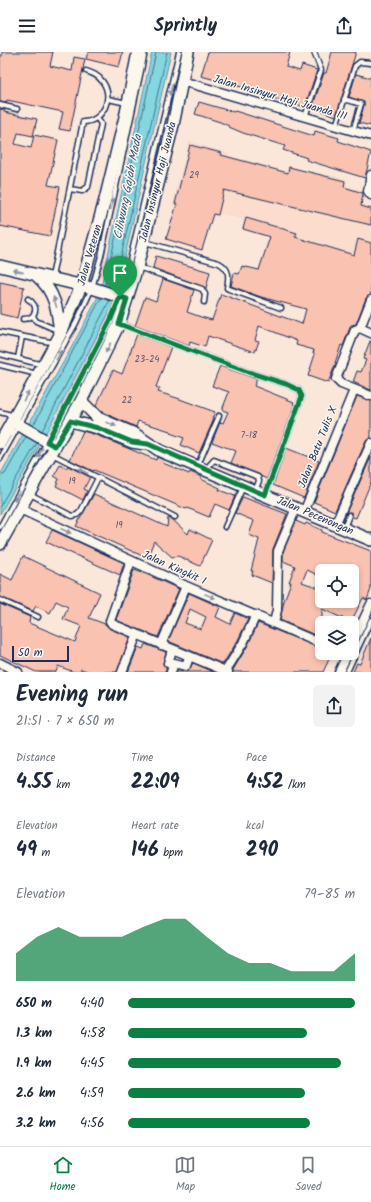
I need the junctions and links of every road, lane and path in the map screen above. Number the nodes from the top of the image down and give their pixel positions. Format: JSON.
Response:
{"nodes":[{"id":1,"x":138,"y":52,"type":"edge"},
{"id":2,"x":145,"y":52,"type":"edge"},
{"id":3,"x":179,"y":52,"type":"edge"},
{"id":4,"x":188,"y":52,"type":"edge"},
{"id":5,"x":314,"y":52,"type":"edge"},
{"id":6,"x":371,"y":64,"type":"edge"},
{"id":7,"x":86,"y":71,"type":"dead end"},
{"id":8,"x":182,"y":81,"type":"junction"},
{"id":9,"x":108,"y":99,"type":"junction"},
{"id":10,"x":344,"y":99,"type":"junction"},
{"id":11,"x":128,"y":103,"type":"junction"},
{"id":12,"x":0,"y":105,"type":"edge"},
{"id":13,"x":17,"y":109,"type":"dead end"},
{"id":14,"x":305,"y":117,"type":"junction"},
{"id":15,"x":97,"y":118,"type":"junction"},
{"id":16,"x":336,"y":126,"type":"junction"},
{"id":17,"x":353,"y":131,"type":"junction"},
{"id":18,"x":371,"y":136,"type":"edge"},
{"id":19,"x":371,"y":175,"type":"edge"},
{"id":20,"x":70,"y":188,"type":"junction"},
{"id":21,"x":371,"y":195,"type":"edge"},
{"id":22,"x":144,"y":242,"type":"junction"},
{"id":23,"x":0,"y":266,"type":"edge"},
{"id":24,"x":137,"y":267,"type":"junction"},
{"id":25,"x":36,"y":275,"type":"junction"},
{"id":26,"x":51,"y":279,"type":"junction"},
{"id":27,"x":89,"y":288,"type":"junction"},
{"id":28,"x":122,"y":298,"type":"junction"},
{"id":29,"x":28,"y":299,"type":"dead end"},
{"id":30,"x":371,"y":300,"type":"edge"},
{"id":31,"x":204,"y":302,"type":"dead end"},
{"id":32,"x":281,"y":308,"type":"dead end"},
{"id":33,"x":33,"y":316,"type":"junction"},
{"id":34,"x":23,"y":319,"type":"dead end"},
{"id":35,"x":119,"y":324,"type":"junction"},
{"id":36,"x":360,"y":328,"type":"junction"},
{"id":37,"x":0,"y":332,"type":"edge"},
{"id":38,"x":371,"y":333,"type":"edge"},
{"id":39,"x":22,"y":337,"type":"junction"},
{"id":40,"x":58,"y":337,"type":"junction"},
{"id":41,"x":0,"y":354,"type":"edge"},
{"id":42,"x":18,"y":358,"type":"junction"},
{"id":43,"x":0,"y":365,"type":"edge"},
{"id":44,"x":41,"y":370,"type":"junction"},
{"id":45,"x":354,"y":390,"type":"junction"},
{"id":46,"x":371,"y":396,"type":"edge"},
{"id":47,"x":81,"y":401,"type":"junction"},
{"id":48,"x":0,"y":412,"type":"edge"},
{"id":49,"x":219,"y":416,"type":"dead end"},
{"id":50,"x":70,"y":421,"type":"junction"},
{"id":51,"x":13,"y":425,"type":"edge"},
{"id":52,"x":0,"y":443,"type":"edge"},
{"id":53,"x":371,"y":443,"type":"edge"},
{"id":54,"x":148,"y":444,"type":"junction"},
{"id":55,"x":49,"y":445,"type":"junction"},
{"id":56,"x":0,"y":459,"type":"edge"},
{"id":57,"x":202,"y":468,"type":"junction"},
{"id":58,"x":98,"y":478,"type":"junction"},
{"id":59,"x":243,"y":485,"type":"junction"},
{"id":60,"x":262,"y":488,"type":"junction"},
{"id":61,"x":28,"y":493,"type":"junction"},
{"id":62,"x":20,"y":509,"type":"junction"},
{"id":63,"x":300,"y":510,"type":"junction"},
{"id":64,"x":349,"y":516,"type":"dead end"},
{"id":65,"x":175,"y":517,"type":"dead end"},
{"id":66,"x":0,"y":527,"type":"edge"},
{"id":67,"x":225,"y":527,"type":"dead end"},
{"id":68,"x":339,"y":527,"type":"junction"},
{"id":69,"x":371,"y":540,"type":"edge"},
{"id":70,"x":0,"y":544,"type":"edge"},
{"id":71,"x":131,"y":561,"type":"junction"},
{"id":72,"x":186,"y":586,"type":"junction"},
{"id":73,"x":0,"y":600,"type":"edge"},
{"id":74,"x":371,"y":604,"type":"edge"},
{"id":75,"x":256,"y":615,"type":"junction"},
{"id":76,"x":38,"y":617,"type":"dead end"},
{"id":77,"x":371,"y":620,"type":"edge"},
{"id":78,"x":274,"y":622,"type":"junction"},
{"id":79,"x":359,"y":629,"type":"edge"},
{"id":80,"x":137,"y":634,"type":"junction"},
{"id":81,"x":315,"y":641,"type":"edge"},
{"id":82,"x":161,"y":645,"type":"junction"},
{"id":83,"x":172,"y":650,"type":"junction"},
{"id":84,"x":189,"y":656,"type":"junction"},
{"id":85,"x":344,"y":660,"type":"edge"},
{"id":86,"x":0,"y":663,"type":"edge"},
{"id":87,"x":172,"y":669,"type":"edge"},
{"id":88,"x":18,"y":672,"type":"edge"},
{"id":89,"x":122,"y":672,"type":"edge"},
{"id":90,"x":226,"y":672,"type":"edge"},
{"id":91,"x":339,"y":672,"type":"edge"},
{"id":92,"x":347,"y":672,"type":"edge"}],
"edges":[{"from":1,"to":11,"type":"main road","name":"Jalan Veteran"},
{"from":27,"to":2,"type":"lane","one_way":true},
{"from":3,"to":28,"type":"lane","one_way":true},
{"from":4,"to":8,"type":"main road","name":"Jalan Insinyur Haji Juanda"},
{"from":5,"to":14,"type":"lane"},
{"from":6,"to":10,"type":"lane"},
{"from":7,"to":9,"type":"lane"},
{"from":8,"to":14,"type":"street","name":"Jalan Insinyur Haji Juanda III"},
{"from":8,"to":22,"type":"main road","name":"Jalan Insinyur Haji Juanda"},
{"from":9,"to":11,"type":"lane"},
{"from":9,"to":15,"type":"lane"},
{"from":10,"to":16,"type":"lane"},
{"from":10,"to":17,"type":"lane"},
{"from":11,"to":27,"type":"main road","name":"Jalan Veteran"},
{"from":12,"to":13,"type":"lane"},
{"from":14,"to":16,"type":"street","name":"Jalan Insinyur Haji Juanda III"},
{"from":15,"to":20,"type":"lane"},
{"from":15,"to":20,"type":"lane"},
{"from":16,"to":17,"type":"street","name":"Jalan Insinyur Haji Juanda III"},
{"from":17,"to":18,"type":"street","name":"Jalan Insinyur Haji Juanda III"},
{"from":19,"to":21,"type":"street"},
{"from":20,"to":26,"type":"lane"},
{"from":22,"to":24,"type":"main road","name":"Jalan Insinyur Haji Juanda"},
{"from":22,"to":32,"type":"lane"},
{"from":25,"to":23,"type":"main road","one_way":true},
{"from":24,"to":28,"type":"main road","name":"Jalan Insinyur Haji Juanda"},
{"from":24,"to":31,"type":"lane"},
{"from":25,"to":26,"type":"main road"},
{"from":40,"to":25,"type":"main road","one_way":true},
{"from":26,"to":27,"type":"main road"},
{"from":27,"to":28,"type":"main road"},
{"from":27,"to":40,"type":"main road","name":"Jalan Veteran"},
{"from":51,"to":27,"type":"lane","one_way":true},
{"from":28,"to":35,"type":"main road","name":"Jalan Insinyur Haji Juanda"},
{"from":28,"to":55,"type":"lane"},
{"from":29,"to":33,"type":"lane"},
{"from":30,"to":36,"type":"street"},
{"from":33,"to":34,"type":"lane"},
{"from":33,"to":40,"type":"lane"},
{"from":35,"to":47,"type":"main road","name":"Jalan Insinyur Haji Juanda","one_way":true},
{"from":35,"to":60,"type":"lane"},
{"from":36,"to":38,"type":"street"},
{"from":36,"to":45,"type":"street"},
{"from":37,"to":39,"type":"lane"},
{"from":39,"to":40,"type":"lane"},
{"from":39,"to":42,"type":"lane"},
{"from":40,"to":44,"type":"main road","name":"Jalan Veteran"},
{"from":41,"to":42,"type":"lane"},
{"from":42,"to":44,"type":"lane"},
{"from":43,"to":44,"type":"lane"},
{"from":51,"to":44,"type":"main road","name":"Jalan Veteran","one_way":true},
{"from":45,"to":46,"type":"street"},
{"from":45,"to":63,"type":"street","name":"Jalan Batu Tulis X"},
{"from":47,"to":50,"type":"main road","name":"Jalan Insinyur Haji Juanda"},
{"from":47,"to":54,"type":"main road","name":"Jalan Pecenongan","one_way":true},
{"from":48,"to":51,"type":"lane"},
{"from":49,"to":57,"type":"lane"},
{"from":50,"to":54,"type":"main road","name":"Jalan Pecenongan"},
{"from":50,"to":55,"type":"main road","name":"Jalan Insinyur Haji Juanda"},
{"from":51,"to":52,"type":"main road","name":"Jalan Veteran"},
{"from":51,"to":55,"type":"main road"},
{"from":51,"to":56,"type":"lane"},
{"from":53,"to":68,"type":"street"},
{"from":54,"to":57,"type":"main road","name":"Jalan Pecenongan"},
{"from":58,"to":55,"type":"lane","one_way":true},
{"from":55,"to":61,"type":"main road","name":"Jalan Insinyur Haji Juanda"},
{"from":55,"to":66,"type":"lane","one_way":true},
{"from":57,"to":59,"type":"main road","name":"Jalan Pecenongan"},
{"from":57,"to":60,"type":"lane"},
{"from":58,"to":61,"type":"lane"},
{"from":58,"to":65,"type":"lane"},
{"from":59,"to":60,"type":"main road","name":"Jalan Pecenongan"},
{"from":59,"to":67,"type":"lane"},
{"from":60,"to":63,"type":"main road","name":"Jalan Pecenongan"},
{"from":61,"to":62,"type":"main road","name":"Jalan Insinyur Haji Juanda"},
{"from":62,"to":70,"type":"main road","name":"Jalan Insinyur Haji Juanda"},
{"from":62,"to":71,"type":"street","name":"Jalan Kingkit I","one_way":true},
{"from":63,"to":68,"type":"main road","name":"Jalan Pecenongan"},
{"from":63,"to":78,"type":"street","name":"Jalan Batu Tulis X"},
{"from":64,"to":68,"type":"lane"},
{"from":68,"to":69,"type":"main road","name":"Jalan Pecenongan"},
{"from":71,"to":72,"type":"street","name":"Jalan Kingkit I"},
{"from":71,"to":80,"type":"street"},
{"from":72,"to":75,"type":"street","name":"Jalan Kingkit I","one_way":true},
{"from":72,"to":82,"type":"street"},
{"from":73,"to":76,"type":"lane"},
{"from":74,"to":79,"type":"street"},
{"from":75,"to":78,"type":"street","name":"Jalan Kingkit I"},
{"from":75,"to":90,"type":"street"},
{"from":77,"to":92,"type":"lane"},
{"from":78,"to":81,"type":"street","name":"Jalan Kingkit I"},
{"from":80,"to":82,"type":"street"},
{"from":80,"to":89,"type":"street"},
{"from":82,"to":83,"type":"street"},
{"from":83,"to":84,"type":"street"},
{"from":83,"to":87,"type":"street"},
{"from":84,"to":87,"type":"street"},
{"from":84,"to":90,"type":"street"},
{"from":85,"to":91,"type":"street"},
{"from":86,"to":88,"type":"street"}]}
